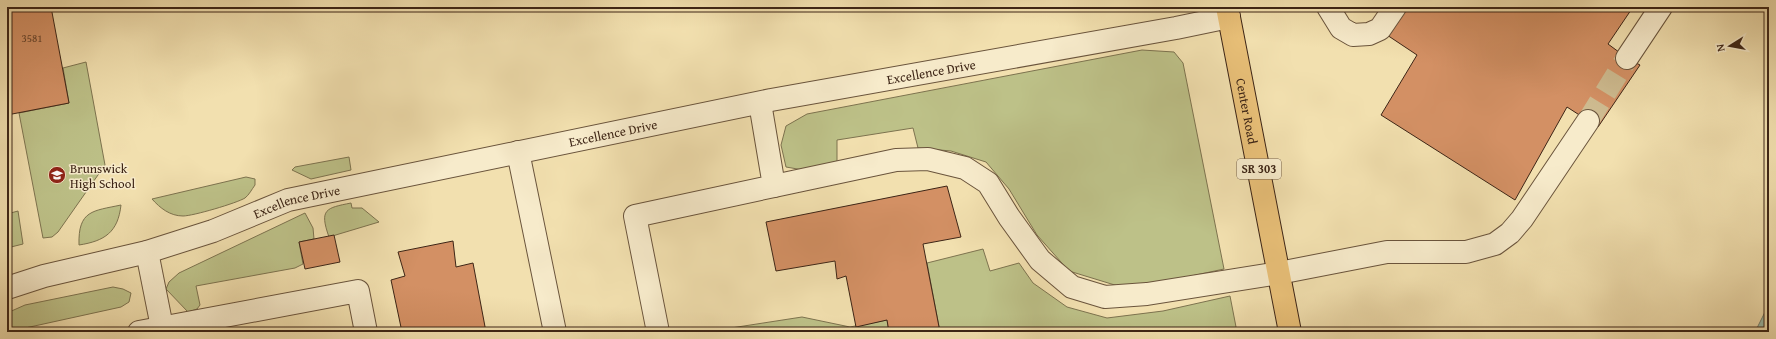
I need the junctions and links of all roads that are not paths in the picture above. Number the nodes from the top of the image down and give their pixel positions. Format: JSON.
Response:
{"nodes":[{"id":1,"x":1328,"y":7,"type":"edge"},
{"id":2,"x":1395,"y":7,"type":"edge"},
{"id":3,"x":1661,"y":7,"type":"edge"},
{"id":4,"x":1228,"y":12,"type":"edge"},
{"id":5,"x":1627,"y":58,"type":"tunnel mouth"},
{"id":6,"x":760,"y":103,"type":"junction"},
{"id":7,"x":1588,"y":121,"type":"tunnel mouth"},
{"id":8,"x":518,"y":152,"type":"junction"},
{"id":9,"x":774,"y":186,"type":"junction"},
{"id":10,"x":147,"y":252,"type":"junction"},
{"id":11,"x":1279,"y":273,"type":"junction"},
{"id":12,"x":7,"y":288,"type":"edge"},
{"id":13,"x":163,"y":330,"type":"edge"},
{"id":14,"x":138,"y":332,"type":"edge"},
{"id":15,"x":366,"y":332,"type":"edge"},
{"id":16,"x":554,"y":332,"type":"edge"},
{"id":17,"x":658,"y":332,"type":"edge"},
{"id":18,"x":1290,"y":332,"type":"edge"}],
"edges":[{"from":1,"to":2,"type":"street"},
{"from":3,"to":5,"type":"street"},
{"from":4,"to":6,"type":"street","name":"Excellence Drive"},
{"from":4,"to":11,"type":"main road","name":"Center Road","number":"SR 303"},
{"from":6,"to":8,"type":"street","name":"Excellence Drive"},
{"from":6,"to":9,"type":"street"},
{"from":7,"to":11,"type":"street"},
{"from":8,"to":10,"type":"street","name":"Excellence Drive"},
{"from":8,"to":16,"type":"street"},
{"from":9,"to":11,"type":"street"},
{"from":9,"to":17,"type":"street"},
{"from":10,"to":12,"type":"street","name":"Excellence Drive"},
{"from":10,"to":13,"type":"street"},
{"from":11,"to":18,"type":"main road","name":"Center Road","number":"SR 303"},
{"from":13,"to":14,"type":"street"},
{"from":13,"to":15,"type":"street"}]}
